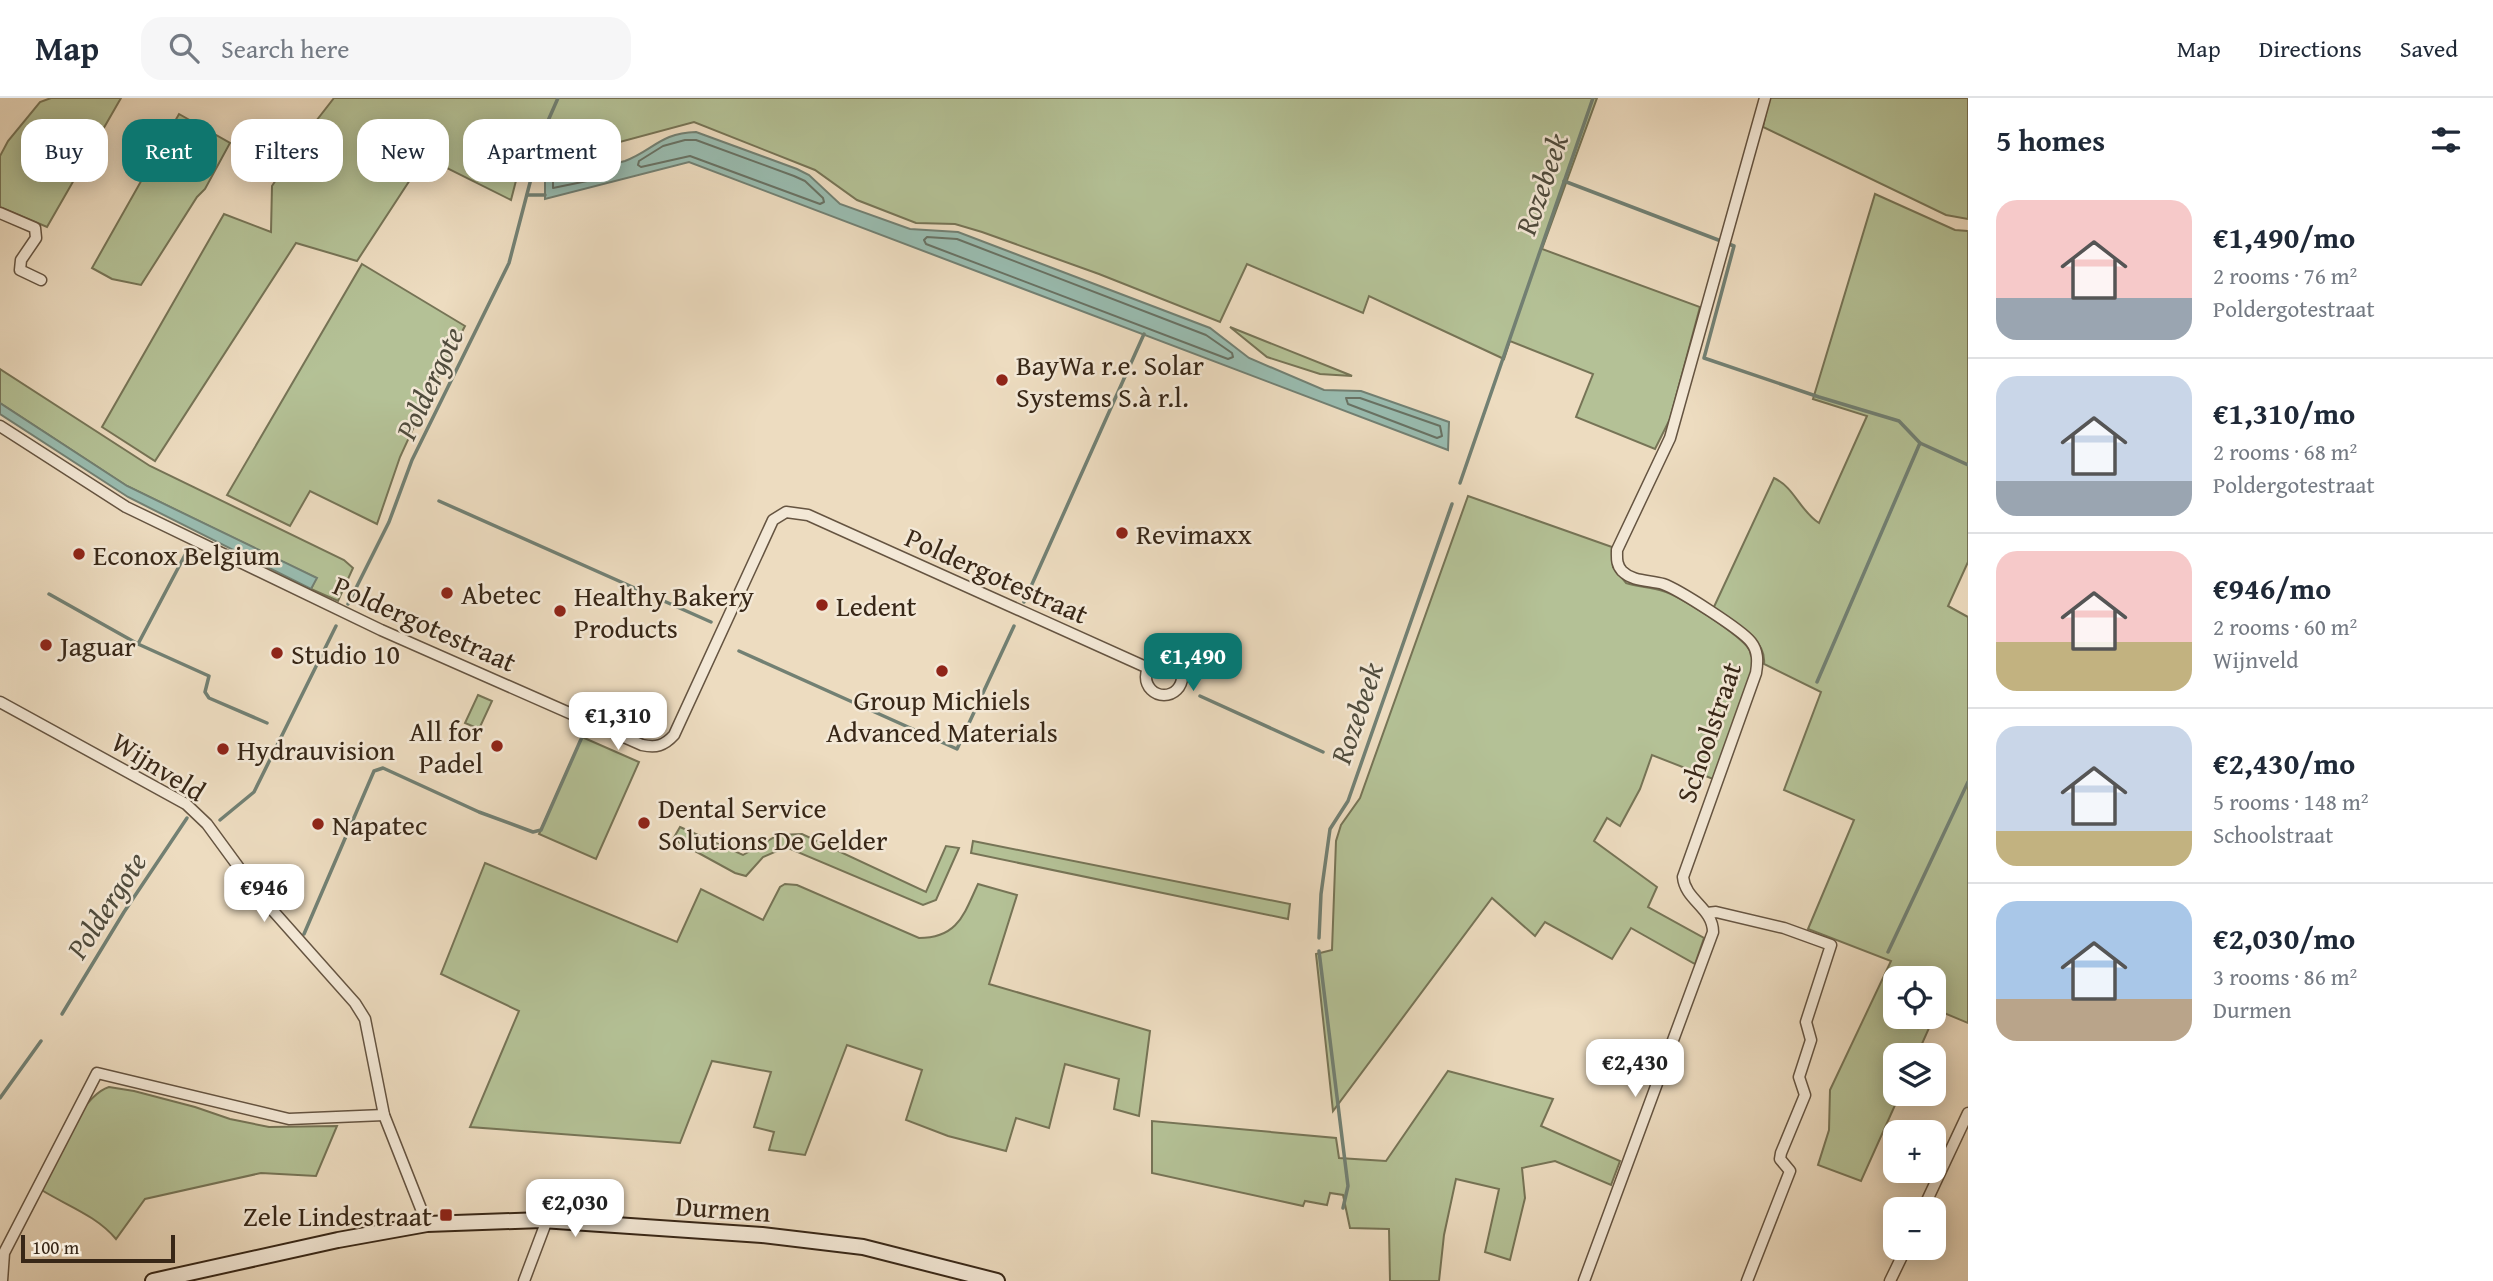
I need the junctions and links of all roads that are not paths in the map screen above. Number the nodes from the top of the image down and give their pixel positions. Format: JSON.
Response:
{"nodes":[{"id":1,"x":1765,"y":98,"type":"edge"},
{"id":2,"x":0,"y":213,"type":"edge"},
{"id":3,"x":41,"y":279,"type":"dead end"},
{"id":4,"x":0,"y":426,"type":"edge"},
{"id":5,"x":1148,"y":668,"type":"dead end"},
{"id":6,"x":0,"y":702,"type":"edge"},
{"id":7,"x":1707,"y":913,"type":"junction"},
{"id":8,"x":1968,"y":1113,"type":"edge"},
{"id":9,"x":384,"y":1115,"type":"junction"},
{"id":10,"x":1929,"y":1197,"type":"edge"},
{"id":11,"x":547,"y":1220,"type":"junction"},
{"id":12,"x":427,"y":1224,"type":"junction"},
{"id":13,"x":1900,"y":1260,"type":"edge"},
{"id":14,"x":2,"y":1281,"type":"edge"},
{"id":15,"x":153,"y":1281,"type":"edge"},
{"id":16,"x":524,"y":1281,"type":"edge"},
{"id":17,"x":997,"y":1281,"type":"edge"},
{"id":18,"x":1584,"y":1281,"type":"edge"},
{"id":19,"x":1746,"y":1281,"type":"edge"},
{"id":20,"x":1890,"y":1281,"type":"edge"}],
"edges":[{"from":1,"to":7,"type":"street","name":"Schoolstraat"},
{"from":2,"to":3,"type":"street"},
{"from":4,"to":5,"type":"street","name":"Poldergotestraat"},
{"from":6,"to":9,"type":"street","name":"Wijnveld"},
{"from":7,"to":18,"type":"street"},
{"from":7,"to":19,"type":"street"},
{"from":8,"to":10,"type":"street"},
{"from":9,"to":12,"type":"street","name":"Wijnveld"},
{"from":9,"to":14,"type":"street"},
{"from":11,"to":12,"type":"street","name":"Durmen"},
{"from":11,"to":16,"type":"street"},
{"from":11,"to":17,"type":"street","name":"Durmen"},
{"from":12,"to":15,"type":"street","name":"Durmen"},
{"from":13,"to":20,"type":"street"}]}
